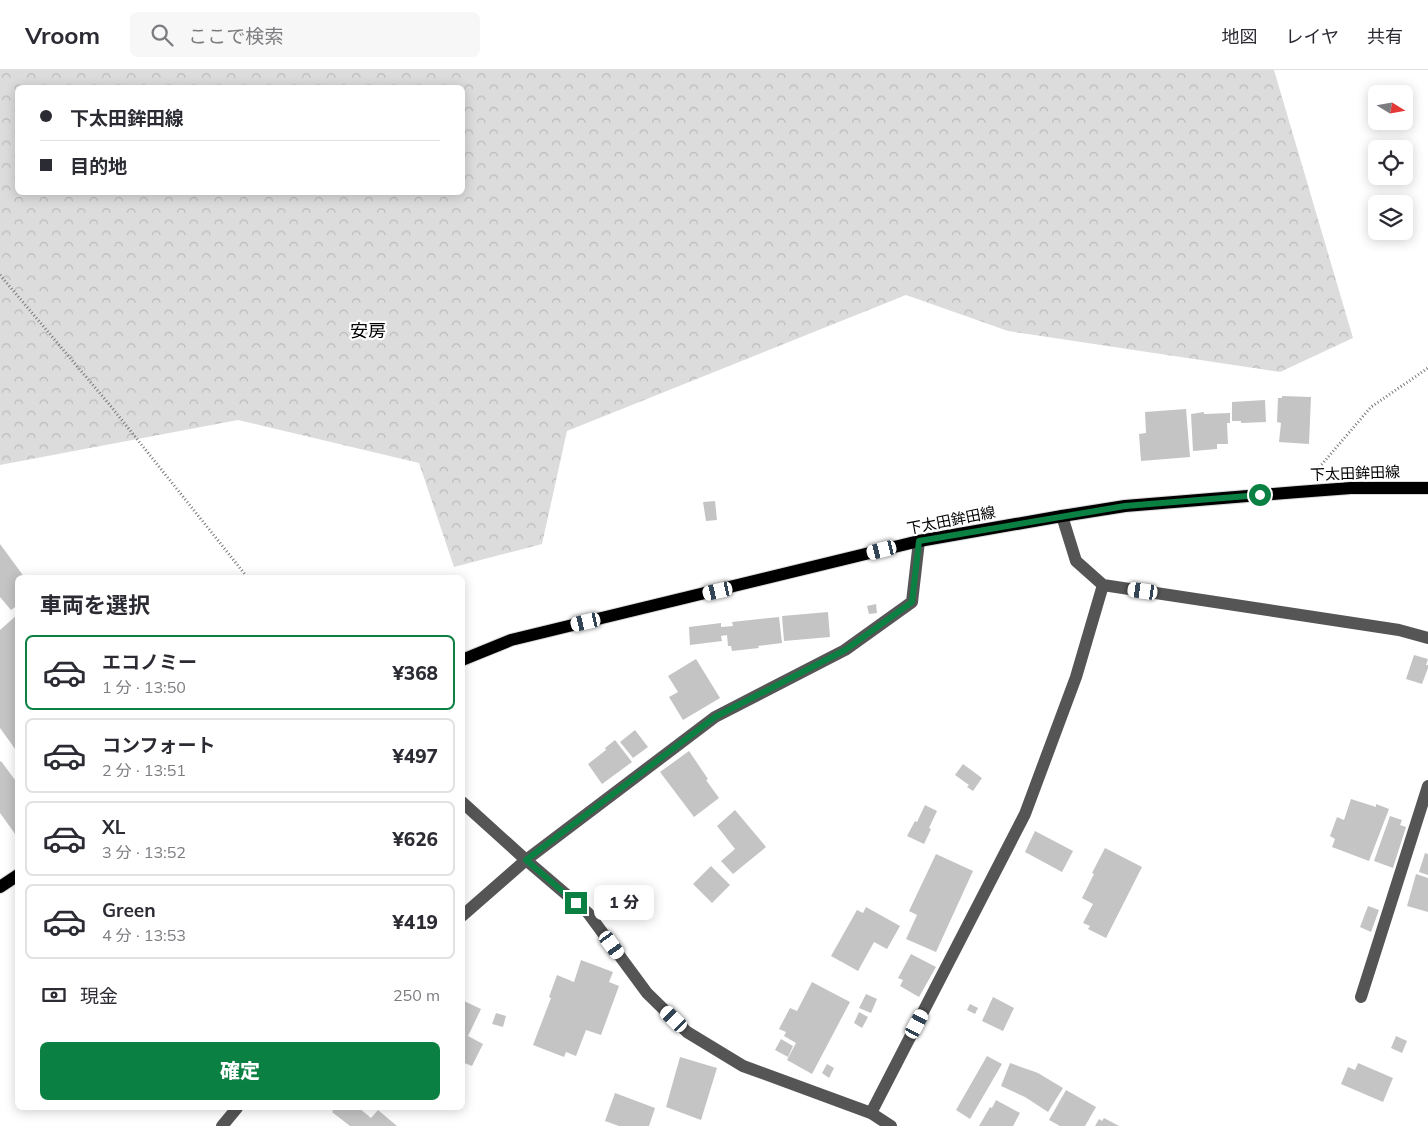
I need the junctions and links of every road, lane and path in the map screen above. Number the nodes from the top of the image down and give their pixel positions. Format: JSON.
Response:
{"nodes":[{"id":1,"x":0,"y":274,"type":"edge"},
{"id":2,"x":1428,"y":368,"type":"edge"},
{"id":3,"x":1428,"y":488,"type":"edge"},
{"id":4,"x":1298,"y":492,"type":"junction"},
{"id":5,"x":1062,"y":516,"type":"junction"},
{"id":6,"x":919,"y":541,"type":"junction"},
{"id":7,"x":246,"y":575,"type":"edge"},
{"id":8,"x":1103,"y":585,"type":"junction"},
{"id":9,"x":1428,"y":638,"type":"edge"},
{"id":10,"x":465,"y":659,"type":"edge"},
{"id":11,"x":1428,"y":786,"type":"edge"},
{"id":12,"x":465,"y":805,"type":"edge"},
{"id":13,"x":526,"y":860,"type":"junction"},
{"id":14,"x":15,"y":877,"type":"edge"},
{"id":15,"x":0,"y":887,"type":"edge"},
{"id":16,"x":465,"y":913,"type":"edge"},
{"id":17,"x":1361,"y":997,"type":"dead end"},
{"id":18,"x":235,"y":1110,"type":"edge"},
{"id":19,"x":871,"y":1113,"type":"junction"},
{"id":20,"x":222,"y":1126,"type":"edge"},
{"id":21,"x":891,"y":1126,"type":"edge"}],
"edges":[{"from":1,"to":7,"type":"path"},
{"from":2,"to":4,"type":"path"},
{"from":3,"to":4,"type":"main road","name":"下太田鉾田線"},
{"from":4,"to":5,"type":"main road","name":"下太田鉾田線"},
{"from":5,"to":6,"type":"main road","name":"下太田鉾田線"},
{"from":5,"to":8,"type":"street"},
{"from":6,"to":10,"type":"main road","name":"下太田鉾田線"},
{"from":6,"to":13,"type":"street"},
{"from":8,"to":9,"type":"street"},
{"from":8,"to":19,"type":"street"},
{"from":11,"to":17,"type":"street"},
{"from":12,"to":13,"type":"street"},
{"from":13,"to":16,"type":"street"},
{"from":13,"to":19,"type":"street"},
{"from":14,"to":15,"type":"main road"},
{"from":18,"to":20,"type":"street"},
{"from":19,"to":21,"type":"street"}]}
